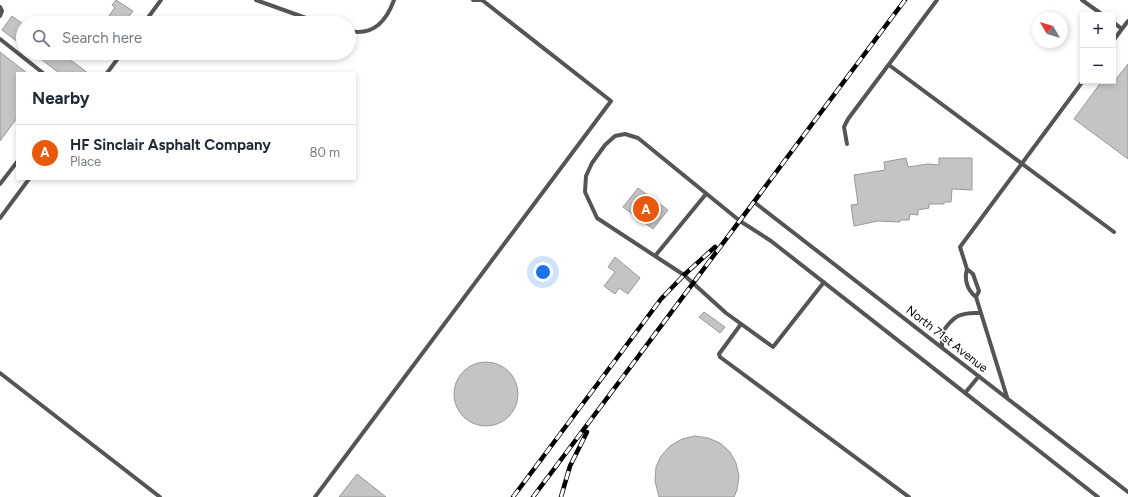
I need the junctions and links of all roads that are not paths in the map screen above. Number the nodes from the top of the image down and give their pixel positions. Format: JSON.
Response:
{"nodes":[{"id":1,"x":161,"y":0,"type":"edge"},
{"id":2,"x":256,"y":0,"type":"edge"},
{"id":3,"x":394,"y":0,"type":"edge"},
{"id":4,"x":473,"y":0,"type":"edge"},
{"id":5,"x":937,"y":0,"type":"edge"},
{"id":6,"x":1082,"y":0,"type":"edge"},
{"id":7,"x":0,"y":7,"type":"edge"},
{"id":8,"x":1099,"y":12,"type":"edge"},
{"id":9,"x":0,"y":16,"type":"edge"},
{"id":10,"x":149,"y":16,"type":"edge"},
{"id":11,"x":301,"y":16,"type":"edge"},
{"id":12,"x":1128,"y":20,"type":"edge"},
{"id":13,"x":1116,"y":24,"type":"edge"},
{"id":14,"x":1122,"y":29,"type":"junction"},
{"id":15,"x":356,"y":33,"type":"edge"},
{"id":16,"x":1116,"y":37,"type":"edge"},
{"id":17,"x":0,"y":38,"type":"edge"},
{"id":18,"x":16,"y":51,"type":"edge"},
{"id":19,"x":27,"y":60,"type":"edge"},
{"id":20,"x":117,"y":60,"type":"edge"},
{"id":21,"x":889,"y":65,"type":"junction"},
{"id":22,"x":42,"y":72,"type":"edge"},
{"id":23,"x":108,"y":72,"type":"edge"},
{"id":24,"x":1081,"y":84,"type":"edge"},
{"id":25,"x":847,"y":144,"type":"dead end"},
{"id":26,"x":16,"y":163,"type":"edge"},
{"id":27,"x":1022,"y":163,"type":"junction"},
{"id":28,"x":28,"y":180,"type":"edge"},
{"id":29,"x":0,"y":184,"type":"edge"},
{"id":30,"x":706,"y":194,"type":"junction"},
{"id":31,"x":754,"y":202,"type":"dead end"},
{"id":32,"x":0,"y":218,"type":"edge"},
{"id":33,"x":1114,"y":232,"type":"dead end"},
{"id":34,"x":655,"y":256,"type":"junction"},
{"id":35,"x":967,"y":269,"type":"junction"},
{"id":36,"x":824,"y":282,"type":"junction"},
{"id":37,"x":976,"y":297,"type":"junction"},
{"id":38,"x":980,"y":313,"type":"junction"},
{"id":39,"x":741,"y":324,"type":"junction"},
{"id":40,"x":942,"y":348,"type":"junction"},
{"id":41,"x":0,"y":373,"type":"edge"},
{"id":42,"x":979,"y":376,"type":"junction"},
{"id":43,"x":965,"y":393,"type":"junction"},
{"id":44,"x":1007,"y":398,"type":"junction"},
{"id":45,"x":1128,"y":492,"type":"edge"},
{"id":46,"x":160,"y":497,"type":"edge"},
{"id":47,"x":315,"y":497,"type":"edge"},
{"id":48,"x":909,"y":497,"type":"edge"},
{"id":49,"x":1098,"y":497,"type":"edge"}],
"edges":[{"from":1,"to":10,"type":"lane"},
{"from":2,"to":11,"type":"lane"},
{"from":3,"to":15,"type":"lane"},
{"from":4,"to":47,"type":"lane"},
{"from":5,"to":21,"type":"lane"},
{"from":6,"to":8,"type":"lane"},
{"from":7,"to":9,"type":"lane"},
{"from":12,"to":14,"type":"lane"},
{"from":13,"to":14,"type":"lane"},
{"from":14,"to":16,"type":"lane"},
{"from":17,"to":18,"type":"lane"},
{"from":19,"to":22,"type":"lane"},
{"from":20,"to":23,"type":"lane"},
{"from":21,"to":25,"type":"lane"},
{"from":21,"to":27,"type":"lane"},
{"from":24,"to":27,"type":"lane"},
{"from":26,"to":29,"type":"lane"},
{"from":27,"to":33,"type":"lane"},
{"from":27,"to":35,"type":"lane"},
{"from":28,"to":32,"type":"lane"},
{"from":30,"to":34,"type":"lane"},
{"from":30,"to":34,"type":"lane"},
{"from":30,"to":36,"type":"lane"},
{"from":31,"to":40,"type":"lane","name":"North 71st Avenue"},
{"from":34,"to":39,"type":"lane"},
{"from":35,"to":37,"type":"lane"},
{"from":35,"to":37,"type":"lane"},
{"from":36,"to":39,"type":"lane"},
{"from":36,"to":43,"type":"lane"},
{"from":37,"to":38,"type":"lane"},
{"from":38,"to":40,"type":"lane"},
{"from":38,"to":44,"type":"lane"},
{"from":39,"to":48,"type":"lane"},
{"from":40,"to":42,"type":"lane","name":"North 71st Avenue"},
{"from":41,"to":46,"type":"lane"},
{"from":42,"to":43,"type":"lane"},
{"from":42,"to":44,"type":"lane","name":"North 71st Avenue"},
{"from":43,"to":49,"type":"lane"},
{"from":44,"to":45,"type":"lane","name":"North 71st Avenue"}]}
